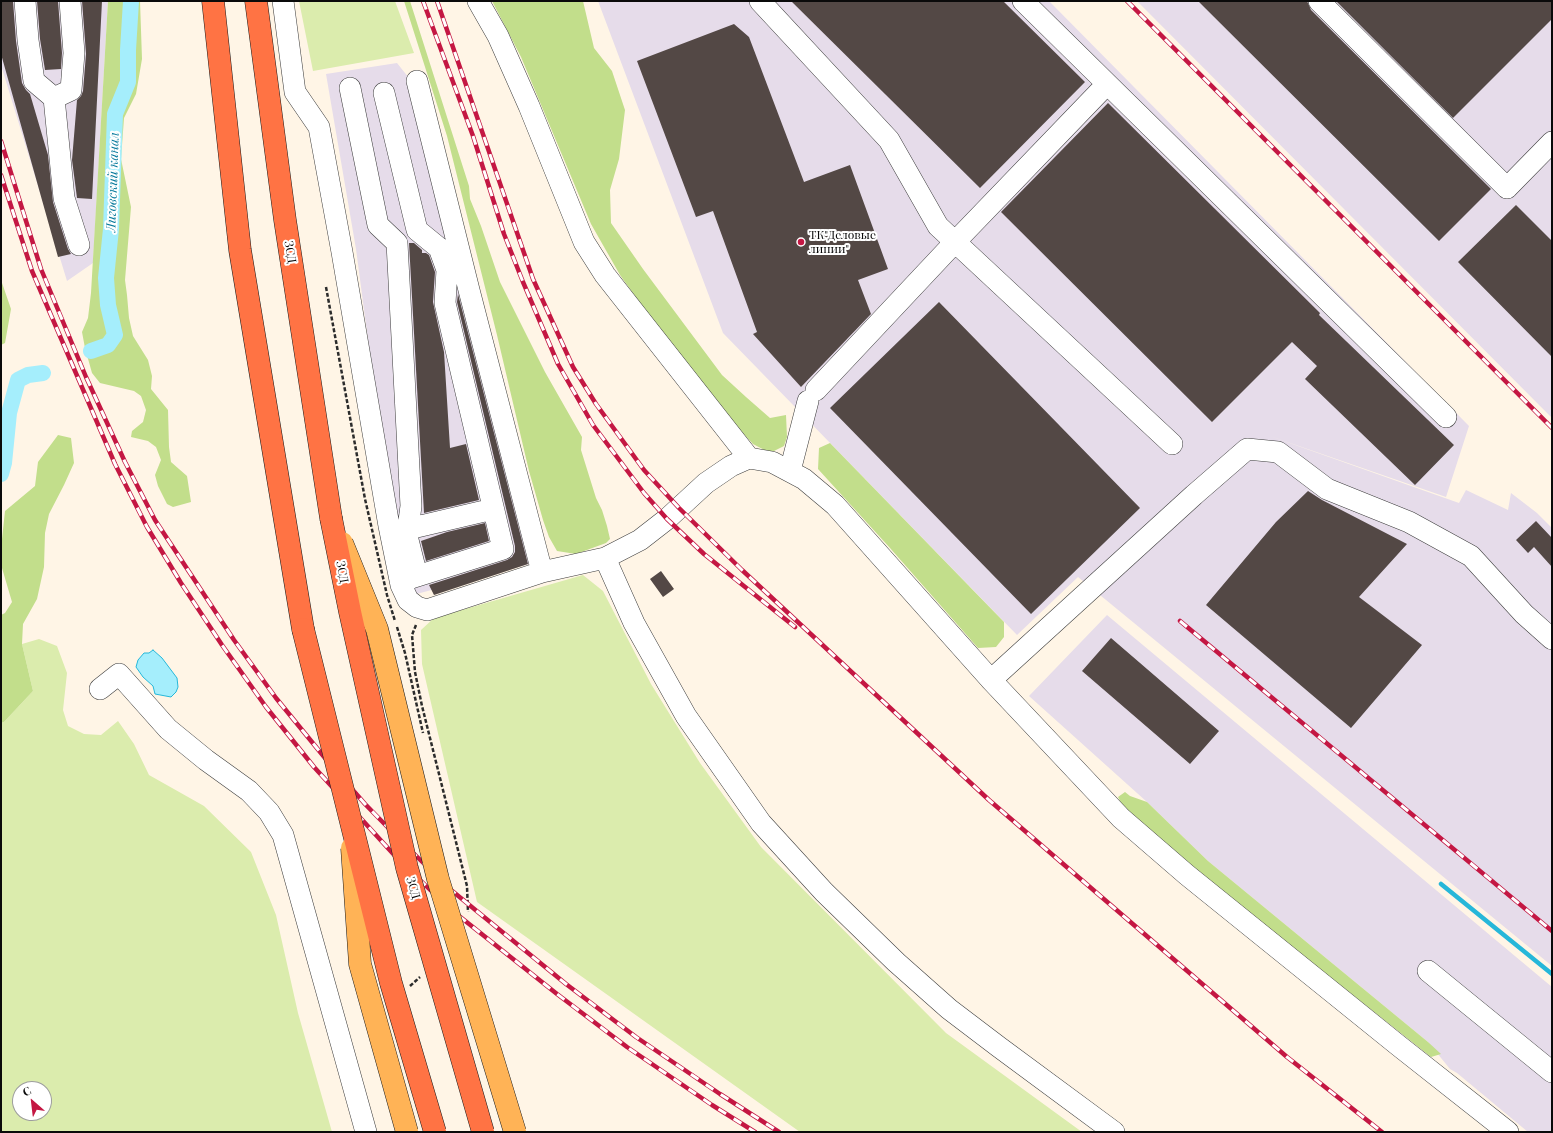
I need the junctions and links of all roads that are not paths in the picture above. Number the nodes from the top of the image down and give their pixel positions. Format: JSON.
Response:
{"nodes":[{"id":1,"x":26,"y":1,"type":"edge"},
{"id":2,"x":70,"y":1,"type":"edge"},
{"id":3,"x":213,"y":1,"type":"edge"},
{"id":4,"x":256,"y":1,"type":"edge"},
{"id":5,"x":283,"y":1,"type":"edge"},
{"id":6,"x":478,"y":1,"type":"edge"},
{"id":7,"x":760,"y":1,"type":"edge"},
{"id":8,"x":1023,"y":1,"type":"edge"},
{"id":9,"x":1319,"y":1,"type":"edge"},
{"id":10,"x":417,"y":80,"type":"dead end"},
{"id":11,"x":1107,"y":84,"type":"junction"},
{"id":12,"x":350,"y":88,"type":"dead end"},
{"id":13,"x":384,"y":94,"type":"dead end"},
{"id":14,"x":54,"y":98,"type":"junction"},
{"id":15,"x":1552,"y":142,"type":"edge"},
{"id":16,"x":417,"y":230,"type":"junction"},
{"id":17,"x":386,"y":233,"type":"junction"},
{"id":18,"x":955,"y":242,"type":"junction"},
{"id":19,"x":80,"y":245,"type":"dead end"},
{"id":20,"x":1446,"y":417,"type":"dead end"},
{"id":21,"x":1172,"y":444,"type":"dead end"},
{"id":22,"x":749,"y":458,"type":"junction"},
{"id":23,"x":790,"y":471,"type":"junction"},
{"id":24,"x":493,"y":509,"type":"junction"},
{"id":25,"x":332,"y":518,"type":"junction"},
{"id":26,"x":408,"y":530,"type":"junction"},
{"id":27,"x":604,"y":558,"type":"junction"},
{"id":28,"x":542,"y":572,"type":"junction"},
{"id":29,"x":409,"y":581,"type":"junction"},
{"id":30,"x":1552,"y":639,"type":"edge"},
{"id":31,"x":991,"y":680,"type":"junction"},
{"id":32,"x":100,"y":688,"type":"dead end"},
{"id":33,"x":350,"y":819,"type":"junction"},
{"id":34,"x":1428,"y":971,"type":"dead end"},
{"id":35,"x":1552,"y":1072,"type":"edge"},
{"id":36,"x":366,"y":1132,"type":"edge"},
{"id":37,"x":407,"y":1132,"type":"edge"},
{"id":38,"x":434,"y":1132,"type":"edge"},
{"id":39,"x":483,"y":1132,"type":"edge"},
{"id":40,"x":515,"y":1132,"type":"edge"},
{"id":41,"x":1114,"y":1132,"type":"edge"},
{"id":42,"x":1508,"y":1132,"type":"edge"}],
"edges":[{"from":1,"to":14,"type":"street"},
{"from":2,"to":14,"type":"street"},
{"from":3,"to":33,"type":"highway","bridge":true},
{"from":4,"to":25,"type":"highway","name":"ЗСД"},
{"from":5,"to":29,"type":"street"},
{"from":6,"to":22,"type":"street"},
{"from":7,"to":18,"type":"street"},
{"from":8,"to":11,"type":"street"},
{"from":9,"to":15,"type":"street"},
{"from":10,"to":28,"type":"street"},
{"from":11,"to":18,"type":"street"},
{"from":11,"to":20,"type":"street"},
{"from":12,"to":17,"type":"street"},
{"from":13,"to":16,"type":"street"},
{"from":14,"to":19,"type":"street"},
{"from":16,"to":17,"type":"street"},
{"from":16,"to":24,"type":"street"},
{"from":17,"to":26,"type":"street"},
{"from":18,"to":21,"type":"street"},
{"from":18,"to":23,"type":"street"},
{"from":22,"to":23,"type":"street"},
{"from":22,"to":27,"type":"street"},
{"from":23,"to":31,"type":"street"},
{"from":24,"to":26,"type":"street"},
{"from":24,"to":29,"type":"street"},
{"from":25,"to":39,"type":"highway","name":"ЗСД","bridge":true},
{"from":25,"to":40,"type":"main road","bridge":true},
{"from":26,"to":29,"type":"street"},
{"from":27,"to":28,"type":"street"},
{"from":27,"to":41,"type":"street"},
{"from":28,"to":29,"type":"street"},
{"from":30,"to":31,"type":"street"},
{"from":31,"to":42,"type":"street"},
{"from":32,"to":36,"type":"street"},
{"from":33,"to":37,"type":"main road","bridge":true},
{"from":33,"to":38,"type":"highway","bridge":true},
{"from":34,"to":35,"type":"street"}]}
